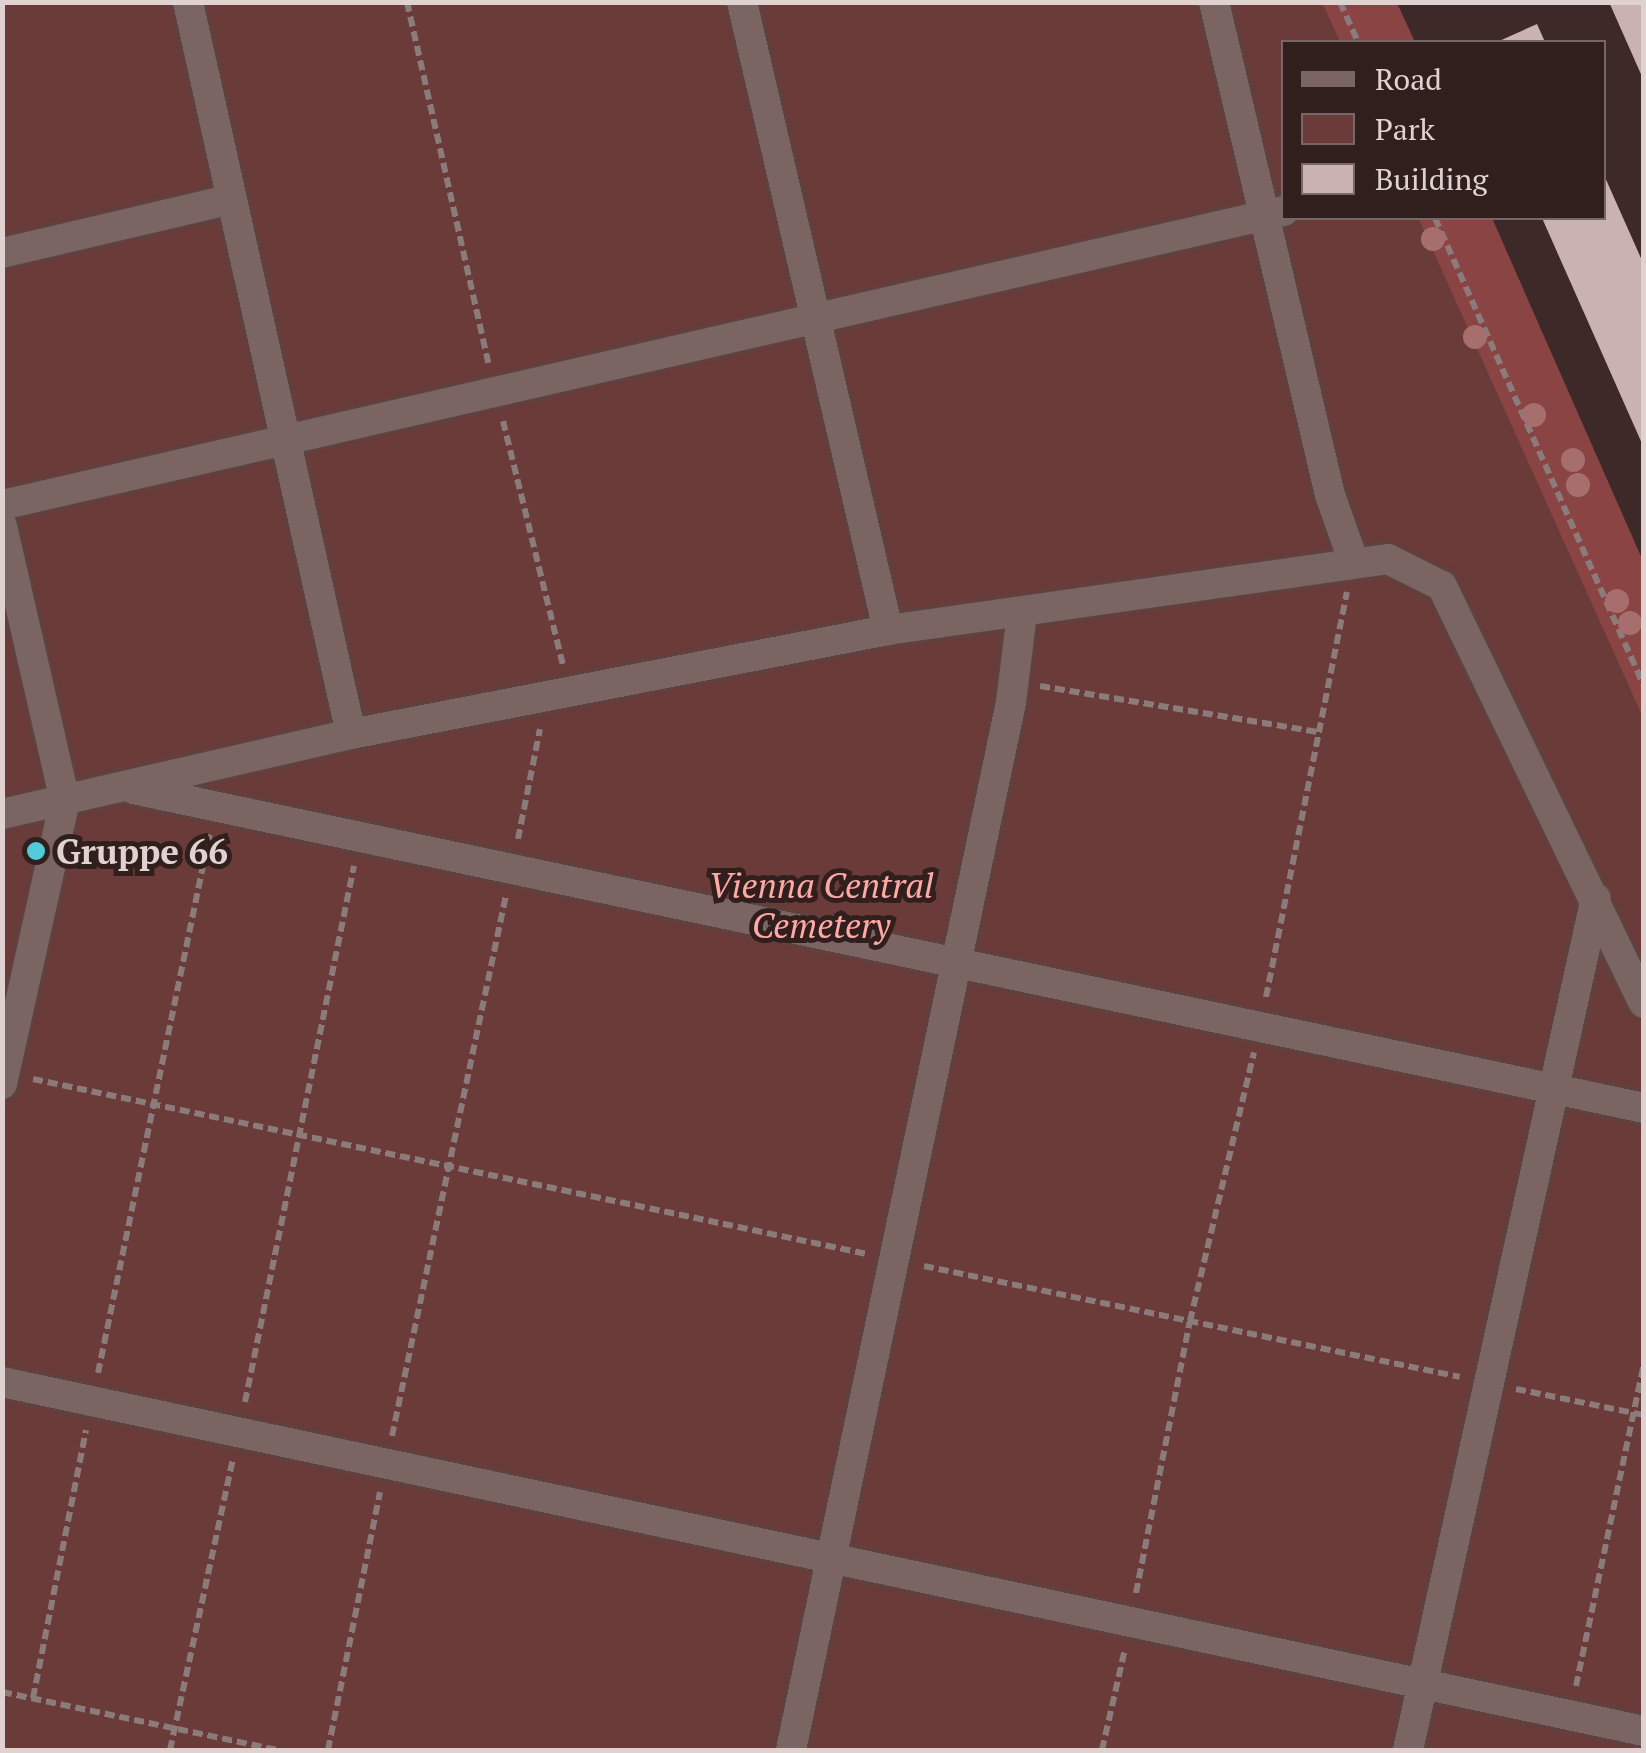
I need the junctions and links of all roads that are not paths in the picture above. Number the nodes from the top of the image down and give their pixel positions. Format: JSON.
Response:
{"nodes":[{"id":1,"x":188,"y":2,"type":"edge"},
{"id":2,"x":742,"y":2,"type":"edge"},
{"id":3,"x":1214,"y":2,"type":"edge"},
{"id":4,"x":232,"y":199,"type":"junction"},
{"id":5,"x":1273,"y":213,"type":"edge"},
{"id":6,"x":2,"y":254,"type":"edge"},
{"id":7,"x":815,"y":318,"type":"junction"},
{"id":8,"x":286,"y":441,"type":"junction"},
{"id":9,"x":2,"y":505,"type":"edge"},
{"id":10,"x":2,"y":526,"type":"edge"},
{"id":11,"x":1353,"y":560,"type":"junction"},
{"id":12,"x":1022,"y":614,"type":"junction"},
{"id":13,"x":888,"y":630,"type":"junction"},
{"id":14,"x":351,"y":734,"type":"junction"},
{"id":15,"x":125,"y":787,"type":"junction"},
{"id":16,"x":65,"y":800,"type":"junction"},
{"id":17,"x":2,"y":814,"type":"edge"},
{"id":18,"x":1596,"y":898,"type":"junction"},
{"id":19,"x":956,"y":965,"type":"junction"},
{"id":20,"x":1644,"y":1003,"type":"edge"},
{"id":21,"x":4,"y":1078,"type":"edge"},
{"id":22,"x":1550,"y":1093,"type":"junction"},
{"id":23,"x":1644,"y":1108,"type":"edge"},
{"id":24,"x":2,"y":1382,"type":"edge"},
{"id":25,"x":832,"y":1558,"type":"junction"},
{"id":26,"x":1425,"y":1684,"type":"junction"},
{"id":27,"x":1644,"y":1730,"type":"edge"},
{"id":28,"x":791,"y":1750,"type":"edge"},
{"id":29,"x":1408,"y":1750,"type":"edge"}],
"edges":[{"from":1,"to":4,"type":"lane"},
{"from":2,"to":7,"type":"lane"},
{"from":3,"to":5,"type":"lane"},
{"from":4,"to":6,"type":"lane"},
{"from":4,"to":8,"type":"lane"},
{"from":5,"to":7,"type":"lane"},
{"from":5,"to":11,"type":"lane"},
{"from":7,"to":8,"type":"lane"},
{"from":7,"to":13,"type":"lane"},
{"from":8,"to":9,"type":"lane"},
{"from":8,"to":14,"type":"lane"},
{"from":10,"to":16,"type":"lane"},
{"from":11,"to":12,"type":"lane"},
{"from":11,"to":18,"type":"lane"},
{"from":12,"to":13,"type":"lane"},
{"from":12,"to":19,"type":"lane"},
{"from":13,"to":14,"type":"lane"},
{"from":14,"to":15,"type":"lane"},
{"from":15,"to":16,"type":"lane"},
{"from":15,"to":19,"type":"lane"},
{"from":16,"to":17,"type":"lane"},
{"from":16,"to":21,"type":"lane"},
{"from":18,"to":20,"type":"lane"},
{"from":18,"to":22,"type":"lane"},
{"from":19,"to":22,"type":"lane"},
{"from":19,"to":25,"type":"lane"},
{"from":22,"to":23,"type":"lane"},
{"from":22,"to":26,"type":"lane"},
{"from":24,"to":25,"type":"lane"},
{"from":25,"to":26,"type":"lane"},
{"from":25,"to":28,"type":"lane"},
{"from":26,"to":27,"type":"lane"},
{"from":26,"to":29,"type":"lane"}]}
